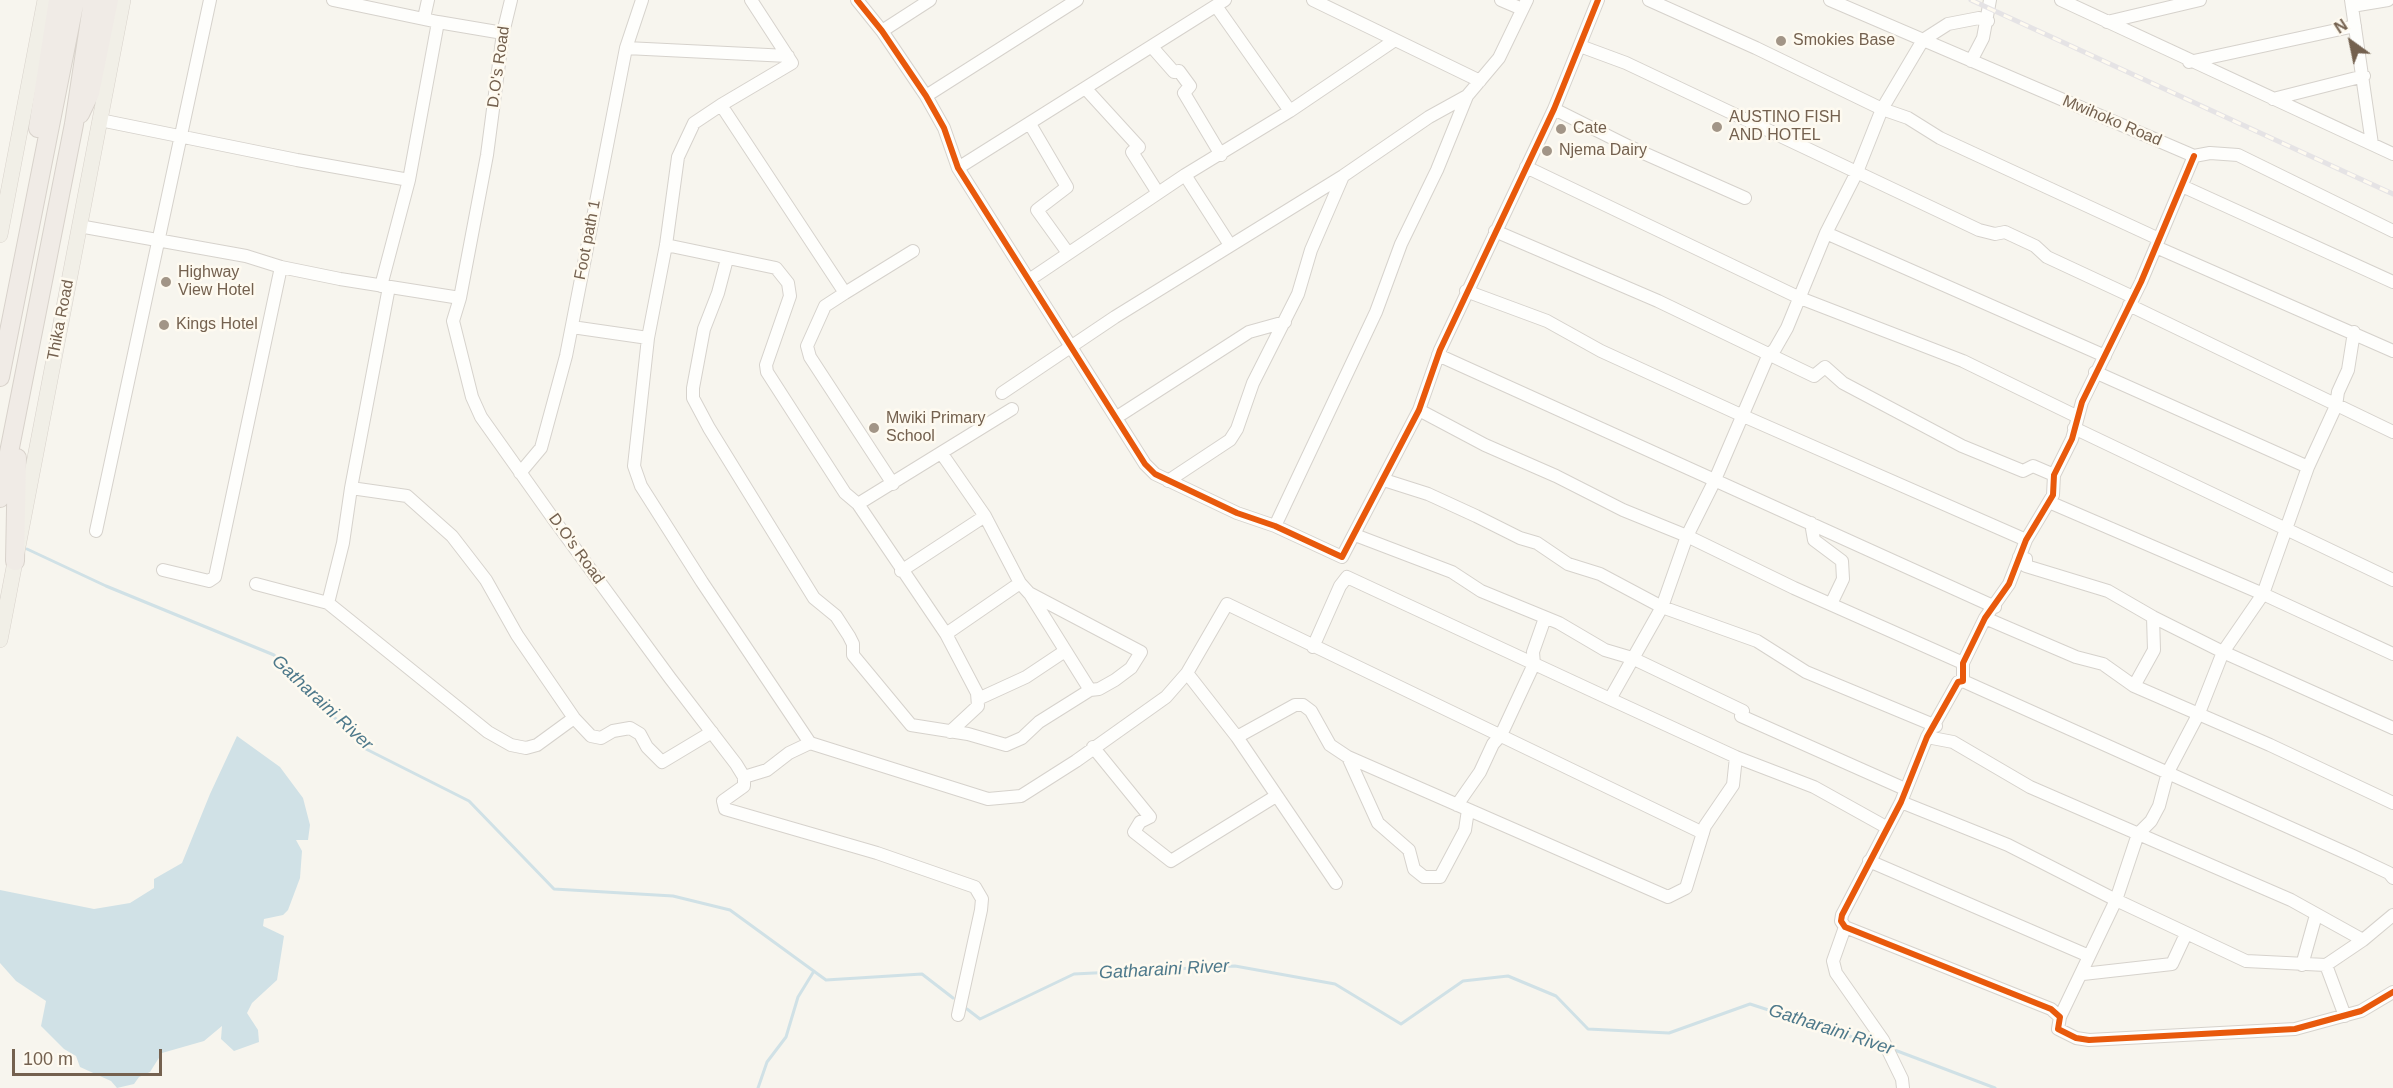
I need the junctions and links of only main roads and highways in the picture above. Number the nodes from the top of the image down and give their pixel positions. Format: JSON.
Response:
{"nodes":[{"id":1,"x":45,"y":0,"type":"edge"},
{"id":2,"x":58,"y":0,"type":"edge"},
{"id":3,"x":75,"y":0,"type":"edge"},
{"id":4,"x":93,"y":0,"type":"edge"},
{"id":5,"x":110,"y":0,"type":"edge"},
{"id":6,"x":123,"y":0,"type":"edge"},
{"id":7,"x":74,"y":124,"type":"junction"},
{"id":8,"x":32,"y":214,"type":"junction"},
{"id":9,"x":2,"y":217,"type":"edge"},
{"id":10,"x":0,"y":235,"type":"edge"},
{"id":11,"x":0,"y":377,"type":"edge"},
{"id":12,"x":17,"y":415,"type":"junction"},
{"id":13,"x":0,"y":498,"type":"edge"},
{"id":14,"x":15,"y":561,"type":"junction"},
{"id":15,"x":0,"y":640,"type":"edge"}],
"edges":[{"from":1,"to":9,"type":"main road"},
{"from":2,"to":8,"type":"highway"},
{"from":3,"to":8,"type":"highway"},
{"from":4,"to":7,"type":"highway","name":"Thika Road"},
{"from":5,"to":7,"type":"highway"},
{"from":6,"to":14,"type":"main road","name":"Thika Road"},
{"from":7,"to":12,"type":"highway","name":"Thika Road"},
{"from":8,"to":11,"type":"highway"},
{"from":9,"to":10,"type":"main road"},
{"from":12,"to":13,"type":"highway","name":"Thika Road"},
{"from":12,"to":14,"type":"highway"},
{"from":14,"to":15,"type":"main road","name":"Thika Road"}]}
